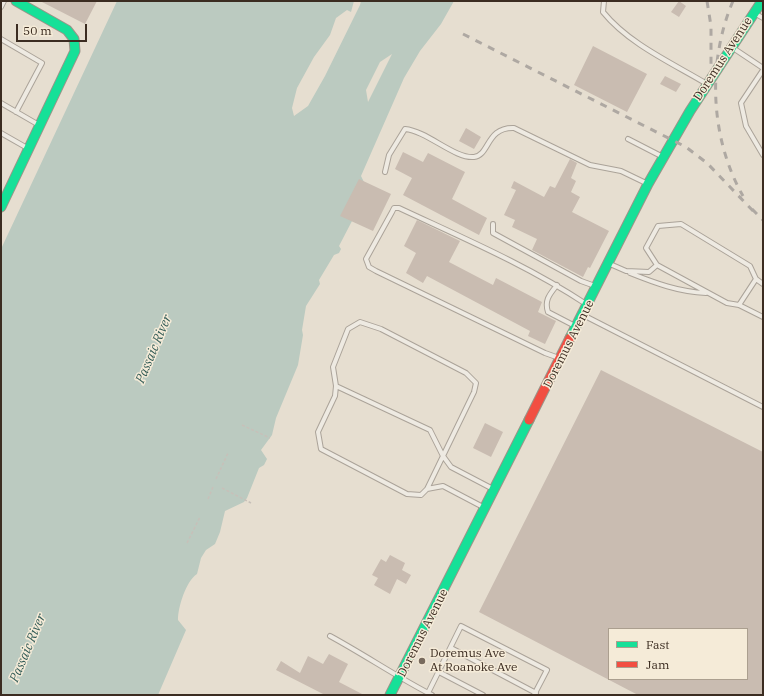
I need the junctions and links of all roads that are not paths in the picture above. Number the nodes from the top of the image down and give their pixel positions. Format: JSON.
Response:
{"nodes":[{"id":1,"x":4,"y":1,"type":"edge"},
{"id":2,"x":16,"y":1,"type":"edge"},
{"id":3,"x":604,"y":1,"type":"edge"},
{"id":4,"x":762,"y":1,"type":"edge"},
{"id":5,"x":1,"y":7,"type":"edge"},
{"id":6,"x":754,"y":13,"type":"junction"},
{"id":7,"x":763,"y":18,"type":"edge"},
{"id":8,"x":1,"y":39,"type":"edge"},
{"id":9,"x":731,"y":47,"type":"junction"},
{"id":10,"x":763,"y":69,"type":"edge"},
{"id":11,"x":707,"y":84,"type":"junction"},
{"id":12,"x":1,"y":103,"type":"edge"},
{"id":13,"x":16,"y":112,"type":"junction"},
{"id":14,"x":40,"y":125,"type":"junction"},
{"id":15,"x":1,"y":133,"type":"edge"},
{"id":16,"x":628,"y":139,"type":"dead end"},
{"id":17,"x":29,"y":149,"type":"junction"},
{"id":18,"x":763,"y":155,"type":"edge"},
{"id":19,"x":664,"y":157,"type":"junction"},
{"id":20,"x":385,"y":172,"type":"dead end"},
{"id":21,"x":648,"y":184,"type":"junction"},
{"id":22,"x":1,"y":207,"type":"edge"},
{"id":23,"x":494,"y":224,"type":"dead end"},
{"id":24,"x":609,"y":264,"type":"junction"},
{"id":25,"x":657,"y":264,"type":"junction"},
{"id":26,"x":626,"y":271,"type":"junction"},
{"id":27,"x":756,"y":279,"type":"junction"},
{"id":28,"x":763,"y":284,"type":"edge"},
{"id":29,"x":557,"y":285,"type":"junction"},
{"id":30,"x":598,"y":287,"type":"junction"},
{"id":31,"x":707,"y":293,"type":"junction"},
{"id":32,"x":588,"y":305,"type":"junction"},
{"id":33,"x":739,"y":305,"type":"junction"},
{"id":34,"x":583,"y":315,"type":"junction"},
{"id":35,"x":763,"y":317,"type":"edge"},
{"id":36,"x":577,"y":328,"type":"junction"},
{"id":37,"x":562,"y":359,"type":"junction"},
{"id":38,"x":336,"y":386,"type":"junction"},
{"id":39,"x":763,"y":407,"type":"edge"},
{"id":40,"x":443,"y":456,"type":"junction"},
{"id":41,"x":426,"y":489,"type":"junction"},
{"id":42,"x":495,"y":490,"type":"junction"},
{"id":43,"x":486,"y":508,"type":"junction"},
{"id":44,"x":330,"y":636,"type":"dead end"},
{"id":45,"x":451,"y":648,"type":"junction"},
{"id":46,"x":438,"y":672,"type":"junction"},
{"id":47,"x":399,"y":679,"type":"junction"},
{"id":48,"x":430,"y":694,"type":"edge"},
{"id":49,"x":535,"y":694,"type":"edge"},
{"id":50,"x":390,"y":695,"type":"edge"},
{"id":51,"x":483,"y":695,"type":"edge"}],
"edges":[{"from":1,"to":5,"type":"lane"},
{"from":2,"to":14,"type":"main road"},
{"from":3,"to":11,"type":"lane"},
{"from":4,"to":6,"type":"main road","name":"Doremus Avenue"},
{"from":6,"to":7,"type":"lane"},
{"from":6,"to":9,"type":"main road","name":"Doremus Avenue"},
{"from":8,"to":13,"type":"lane"},
{"from":9,"to":10,"type":"lane"},
{"from":9,"to":11,"type":"main road","name":"Doremus Avenue"},
{"from":10,"to":18,"type":"lane"},
{"from":11,"to":19,"type":"main road","name":"Doremus Avenue"},
{"from":12,"to":13,"type":"lane"},
{"from":13,"to":14,"type":"lane"},
{"from":14,"to":17,"type":"main road"},
{"from":15,"to":17,"type":"lane"},
{"from":16,"to":19,"type":"lane"},
{"from":17,"to":22,"type":"main road"},
{"from":19,"to":21,"type":"main road","name":"Doremus Avenue"},
{"from":20,"to":21,"type":"lane"},
{"from":21,"to":24,"type":"main road","name":"Doremus Avenue"},
{"from":23,"to":30,"type":"lane"},
{"from":24,"to":26,"type":"lane"},
{"from":24,"to":30,"type":"main road","name":"Doremus Avenue"},
{"from":25,"to":26,"type":"lane"},
{"from":25,"to":27,"type":"lane"},
{"from":25,"to":31,"type":"lane"},
{"from":26,"to":31,"type":"lane"},
{"from":27,"to":28,"type":"lane"},
{"from":27,"to":33,"type":"lane"},
{"from":29,"to":32,"type":"lane"},
{"from":29,"to":36,"type":"lane"},
{"from":29,"to":37,"type":"lane"},
{"from":30,"to":32,"type":"main road","name":"Doremus Avenue"},
{"from":31,"to":33,"type":"lane"},
{"from":32,"to":34,"type":"main road","name":"Doremus Avenue"},
{"from":33,"to":35,"type":"lane"},
{"from":34,"to":36,"type":"main road","name":"Doremus Avenue"},
{"from":34,"to":39,"type":"lane"},
{"from":36,"to":37,"type":"main road","name":"Doremus Avenue"},
{"from":37,"to":42,"type":"main road","name":"Doremus Avenue"},
{"from":38,"to":40,"type":"lane"},
{"from":38,"to":40,"type":"lane"},
{"from":38,"to":41,"type":"lane"},
{"from":40,"to":41,"type":"lane"},
{"from":40,"to":42,"type":"lane"},
{"from":41,"to":43,"type":"lane"},
{"from":42,"to":43,"type":"main road","name":"Doremus Avenue"},
{"from":43,"to":47,"type":"main road","name":"Doremus Avenue"},
{"from":44,"to":47,"type":"lane"},
{"from":45,"to":46,"type":"lane"},
{"from":45,"to":49,"type":"lane"},
{"from":45,"to":49,"type":"lane"},
{"from":46,"to":48,"type":"lane"},
{"from":46,"to":51,"type":"lane"},
{"from":47,"to":48,"type":"lane"},
{"from":47,"to":50,"type":"main road","name":"Doremus Avenue"}]}
